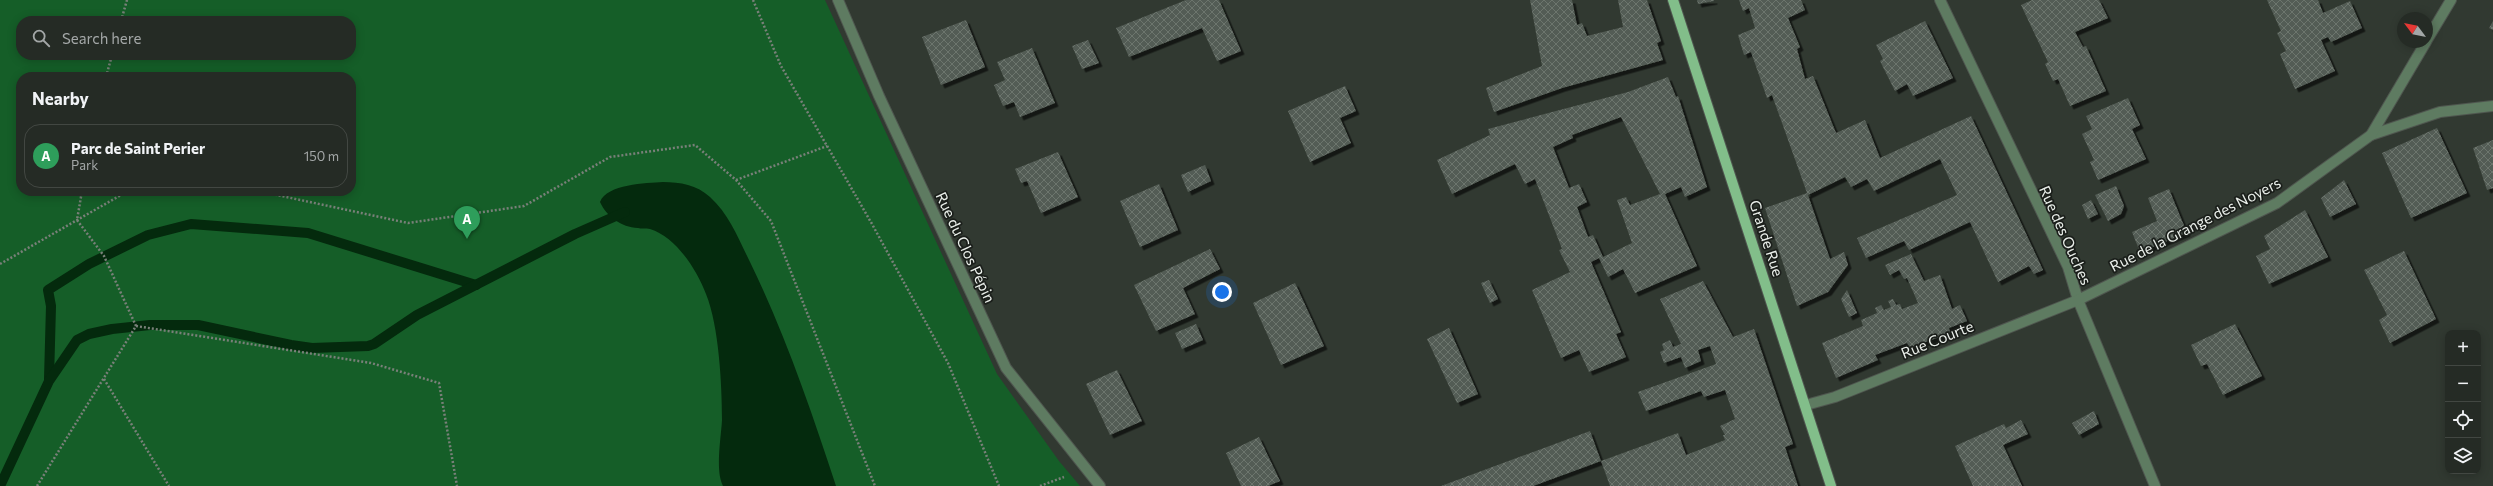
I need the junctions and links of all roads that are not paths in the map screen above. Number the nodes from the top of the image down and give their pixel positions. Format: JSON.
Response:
{"nodes":[{"id":1,"x":838,"y":0,"type":"edge"},
{"id":2,"x":1673,"y":0,"type":"edge"},
{"id":3,"x":1940,"y":0,"type":"edge"},
{"id":4,"x":2450,"y":0,"type":"edge"},
{"id":5,"x":2433,"y":29,"type":"edge"},
{"id":6,"x":2422,"y":48,"type":"edge"},
{"id":7,"x":2493,"y":106,"type":"edge"},
{"id":8,"x":2371,"y":135,"type":"junction"},
{"id":9,"x":2078,"y":300,"type":"junction"},
{"id":10,"x":1806,"y":405,"type":"junction"},
{"id":11,"x":1100,"y":486,"type":"edge"},
{"id":12,"x":1831,"y":486,"type":"edge"},
{"id":13,"x":2155,"y":486,"type":"edge"}],
"edges":[{"from":1,"to":11,"type":"street","name":"Rue du Clos Pépin"},
{"from":2,"to":10,"type":"main road","name":"Grande Rue"},
{"from":3,"to":9,"type":"street","name":"Rue des Ouches"},
{"from":4,"to":5,"type":"street","name":"Rue de la Grange des Noyers"},
{"from":6,"to":8,"type":"street","name":"Rue de la Grange des Noyers"},
{"from":7,"to":8,"type":"street"},
{"from":8,"to":9,"type":"street","name":"Rue de la Grange des Noyers"},
{"from":9,"to":10,"type":"street","name":"Rue Courte"},
{"from":9,"to":13,"type":"street","name":"Rue des Ouches"},
{"from":10,"to":12,"type":"main road","name":"Grande Rue"}]}
